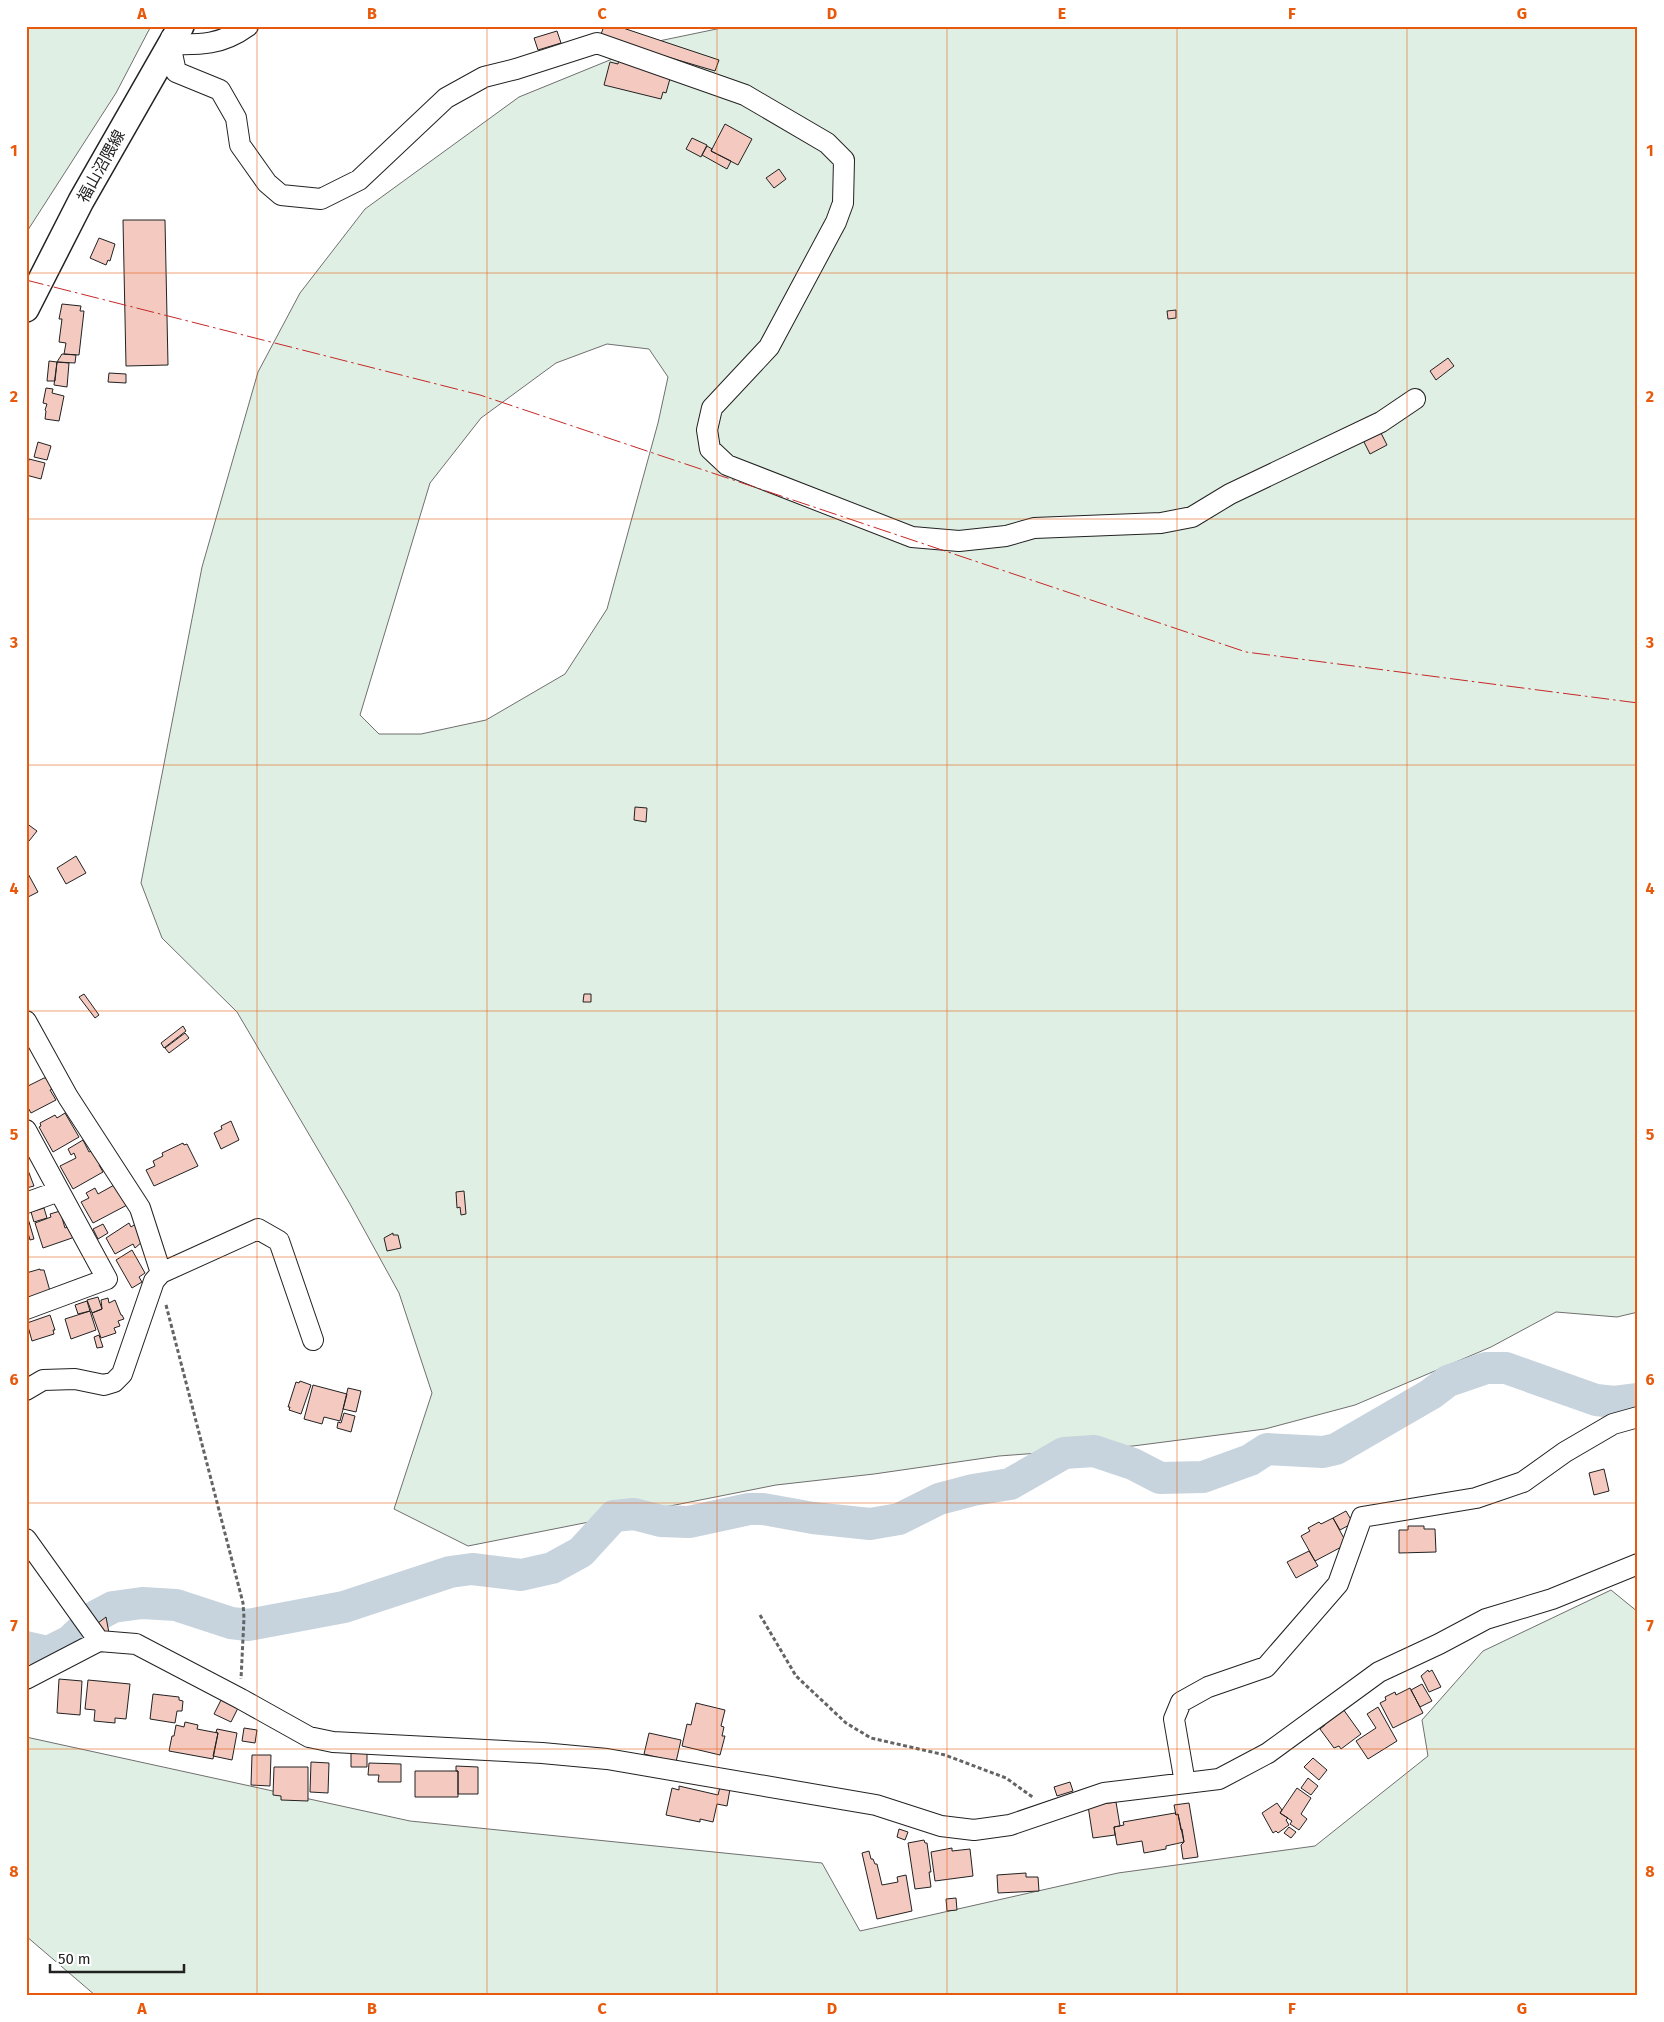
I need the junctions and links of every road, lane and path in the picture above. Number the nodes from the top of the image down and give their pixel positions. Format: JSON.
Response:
{"nodes":[{"id":1,"x":248,"y":26,"type":"edge"},
{"id":2,"x":174,"y":32,"type":"edge"},
{"id":3,"x":26,"y":309,"type":"edge"},
{"id":4,"x":1415,"y":399,"type":"dead end"},
{"id":5,"x":26,"y":1021,"type":"edge"},
{"id":6,"x":26,"y":1130,"type":"edge"},
{"id":7,"x":59,"y":1191,"type":"junction"},
{"id":8,"x":26,"y":1203,"type":"edge"},
{"id":9,"x":161,"y":1273,"type":"junction"},
{"id":10,"x":26,"y":1309,"type":"edge"},
{"id":11,"x":313,"y":1340,"type":"dead end"},
{"id":12,"x":26,"y":1390,"type":"edge"},
{"id":13,"x":1638,"y":1417,"type":"edge"},
{"id":14,"x":26,"y":1539,"type":"edge"},
{"id":15,"x":1638,"y":1564,"type":"edge"},
{"id":16,"x":760,"y":1615,"type":"dead end"},
{"id":17,"x":92,"y":1630,"type":"junction"},
{"id":18,"x":26,"y":1678,"type":"edge"},
{"id":19,"x":240,"y":1698,"type":"junction"},
{"id":20,"x":1184,"y":1783,"type":"junction"},
{"id":21,"x":1057,"y":1809,"type":"junction"}],
"edges":[{"from":1,"to":2,"type":"street"},
{"from":2,"to":3,"type":"main road","name":"福山沼隈線"},
{"from":2,"to":4,"type":"street"},
{"from":5,"to":9,"type":"street"},
{"from":6,"to":7,"type":"street"},
{"from":7,"to":8,"type":"street"},
{"from":7,"to":10,"type":"street"},
{"from":9,"to":11,"type":"street"},
{"from":9,"to":12,"type":"street"},
{"from":9,"to":19,"type":"path"},
{"from":13,"to":20,"type":"street"},
{"from":14,"to":17,"type":"street"},
{"from":15,"to":20,"type":"street"},
{"from":16,"to":21,"type":"path"},
{"from":17,"to":18,"type":"street"},
{"from":17,"to":19,"type":"street"},
{"from":19,"to":21,"type":"street"},
{"from":20,"to":21,"type":"street"}]}
